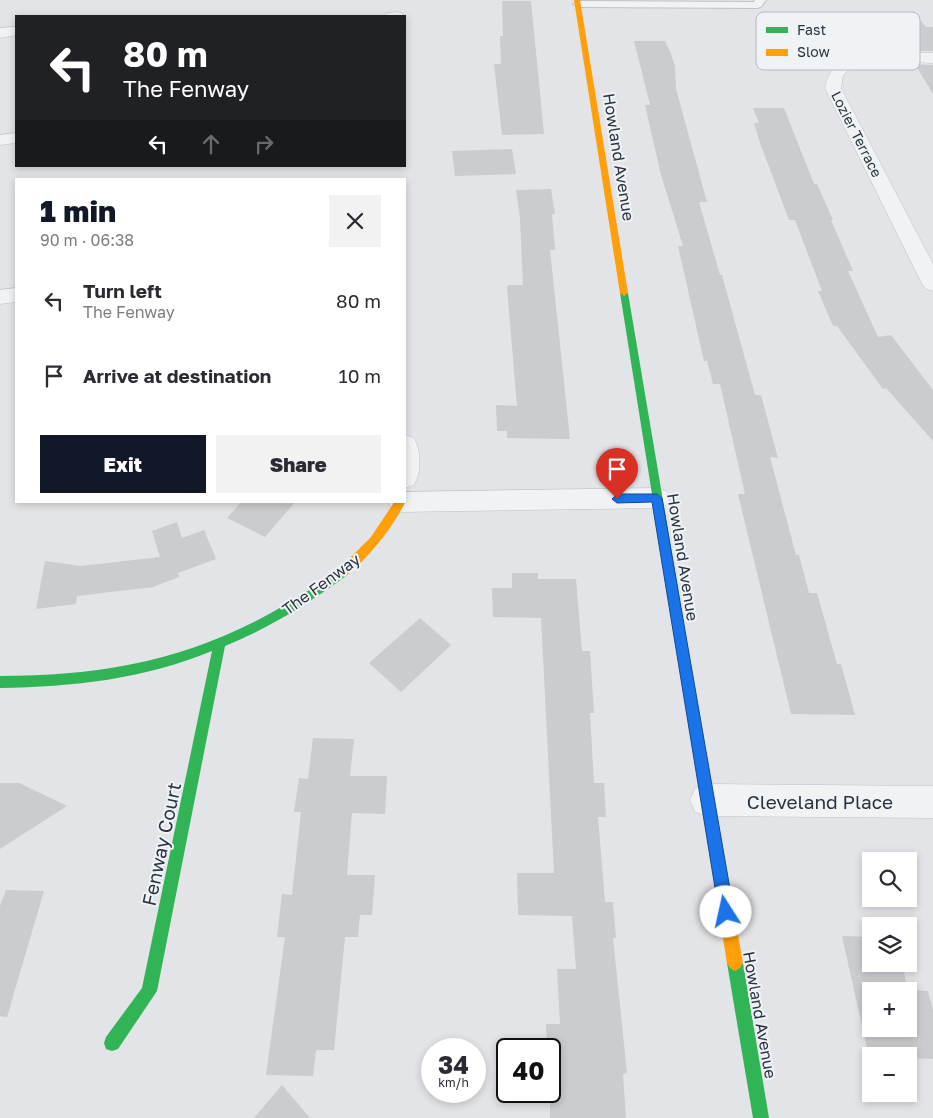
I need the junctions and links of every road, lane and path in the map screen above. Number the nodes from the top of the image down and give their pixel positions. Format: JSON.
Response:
{"nodes":[{"id":1,"x":761,"y":0,"type":"edge"},
{"id":2,"x":577,"y":2,"type":"edge"},
{"id":3,"x":15,"y":31,"type":"edge"},
{"id":4,"x":0,"y":33,"type":"edge"},
{"id":5,"x":920,"y":58,"type":"edge"},
{"id":6,"x":933,"y":58,"type":"edge"},
{"id":7,"x":839,"y":70,"type":"edge"},
{"id":8,"x":15,"y":138,"type":"edge"},
{"id":9,"x":0,"y":140,"type":"edge"},
{"id":10,"x":933,"y":284,"type":"edge"},
{"id":11,"x":15,"y":295,"type":"edge"},
{"id":12,"x":0,"y":296,"type":"edge"},
{"id":13,"x":406,"y":450,"type":"edge"},
{"id":14,"x":406,"y":473,"type":"edge"},
{"id":15,"x":406,"y":494,"type":"edge"},
{"id":16,"x":657,"y":498,"type":"junction"},
{"id":17,"x":398,"y":503,"type":"edge"},
{"id":18,"x":220,"y":643,"type":"junction"},
{"id":19,"x":0,"y":682,"type":"edge"},
{"id":20,"x":707,"y":800,"type":"junction"},
{"id":21,"x":933,"y":802,"type":"edge"},
{"id":22,"x":112,"y":1043,"type":"dead end"},
{"id":23,"x":761,"y":1118,"type":"edge"}],
"edges":[{"from":1,"to":2,"type":"lane"},
{"from":2,"to":16,"type":"street","name":"Howland Avenue"},
{"from":3,"to":4,"type":"street"},
{"from":5,"to":6,"type":"street","name":"Lozier Terrace"},
{"from":7,"to":10,"type":"street","name":"Lozier Terrace"},
{"from":8,"to":9,"type":"street"},
{"from":11,"to":12,"type":"street"},
{"from":13,"to":14,"type":"street"},
{"from":15,"to":16,"type":"street"},
{"from":16,"to":20,"type":"street","name":"Howland Avenue"},
{"from":17,"to":18,"type":"street","name":"The Fenway"},
{"from":18,"to":19,"type":"street","name":"The Fenway"},
{"from":18,"to":22,"type":"street","name":"Fenway Court"},
{"from":20,"to":21,"type":"street","name":"Cleveland Place"},
{"from":20,"to":23,"type":"street","name":"Howland Avenue"}]}
